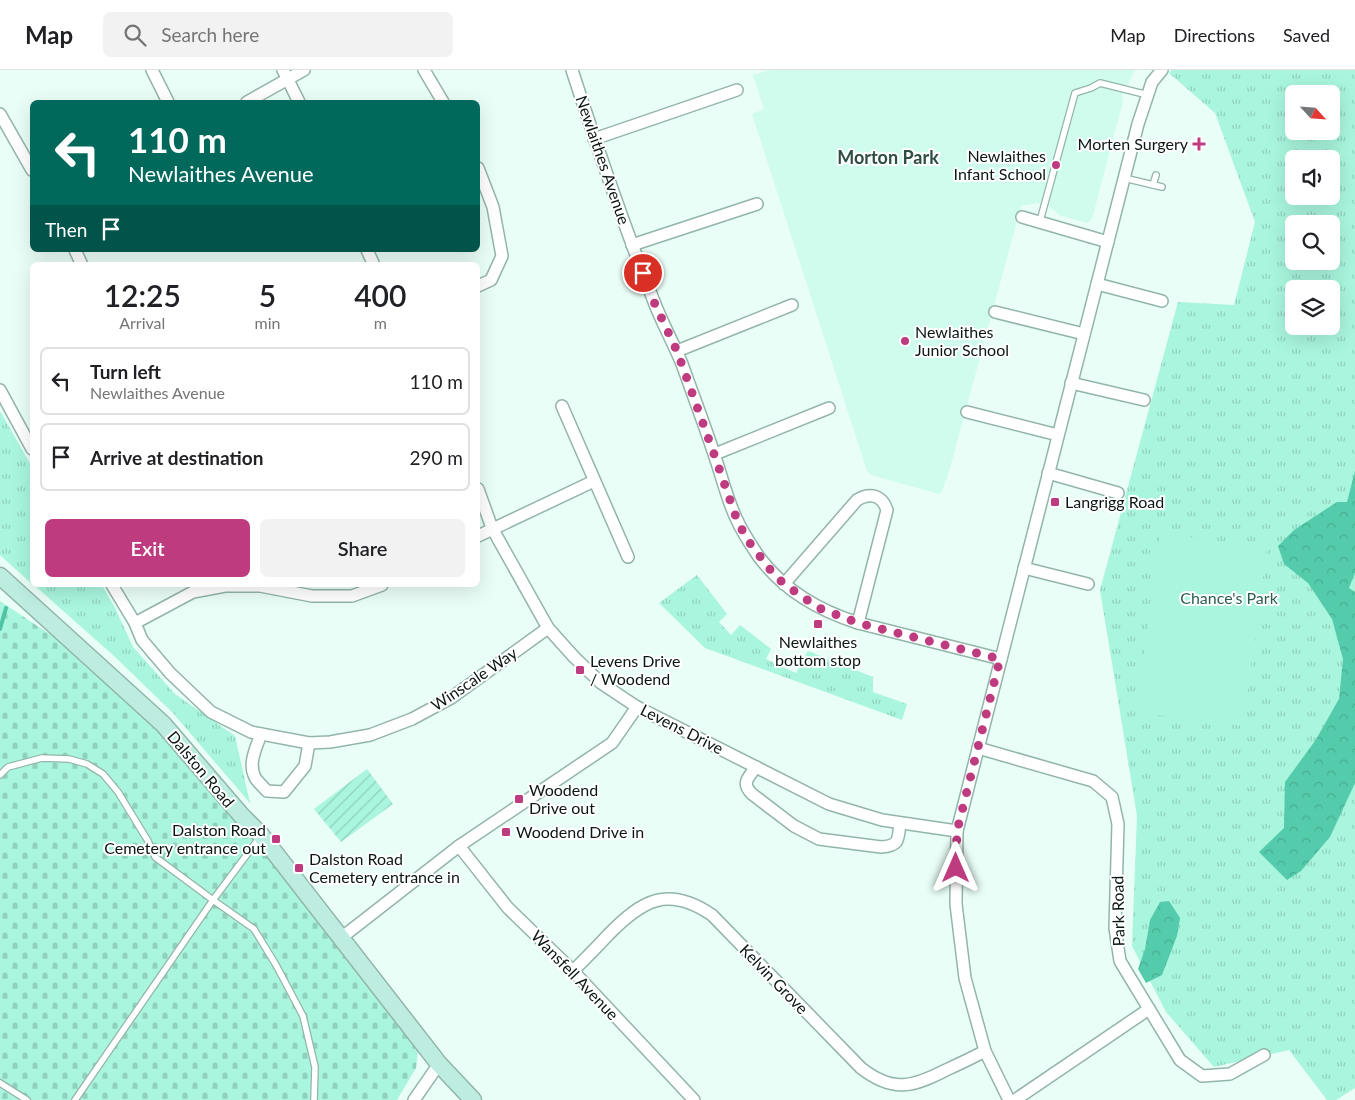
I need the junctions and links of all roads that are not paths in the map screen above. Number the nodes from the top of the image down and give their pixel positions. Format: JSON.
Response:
{"nodes":[{"id":1,"x":152,"y":70,"type":"edge"},
{"id":2,"x":304,"y":70,"type":"edge"},
{"id":3,"x":424,"y":70,"type":"edge"},
{"id":4,"x":572,"y":70,"type":"edge"},
{"id":5,"x":1162,"y":70,"type":"edge"},
{"id":6,"x":286,"y":74,"type":"edge"},
{"id":7,"x":737,"y":90,"type":"dead end"},
{"id":8,"x":1148,"y":95,"type":"junction"},
{"id":9,"x":167,"y":100,"type":"edge"},
{"id":10,"x":250,"y":100,"type":"edge"},
{"id":11,"x":298,"y":100,"type":"edge"},
{"id":12,"x":442,"y":100,"type":"edge"},
{"id":13,"x":0,"y":114,"type":"edge"},
{"id":14,"x":594,"y":139,"type":"junction"},
{"id":15,"x":30,"y":166,"type":"edge"},
{"id":16,"x":480,"y":173,"type":"edge"},
{"id":17,"x":1156,"y":175,"type":"dead end"},
{"id":18,"x":1124,"y":178,"type":"junction"},
{"id":19,"x":1153,"y":185,"type":"junction"},
{"id":20,"x":1162,"y":187,"type":"dead end"},
{"id":21,"x":757,"y":204,"type":"dead end"},
{"id":22,"x":1022,"y":217,"type":"dead end"},
{"id":23,"x":1040,"y":221,"type":"junction"},
{"id":24,"x":1108,"y":242,"type":"junction"},
{"id":25,"x":632,"y":245,"type":"junction"},
{"id":26,"x":1096,"y":284,"type":"junction"},
{"id":27,"x":480,"y":285,"type":"edge"},
{"id":28,"x":1162,"y":301,"type":"dead end"},
{"id":29,"x":792,"y":305,"type":"dead end"},
{"id":30,"x":995,"y":312,"type":"dead end"},
{"id":31,"x":1084,"y":334,"type":"junction"},
{"id":32,"x":677,"y":351,"type":"junction"},
{"id":33,"x":1071,"y":383,"type":"junction"},
{"id":34,"x":0,"y":390,"type":"edge"},
{"id":35,"x":1144,"y":400,"type":"dead end"},
{"id":36,"x":562,"y":406,"type":"dead end"},
{"id":37,"x":829,"y":408,"type":"dead end"},
{"id":38,"x":967,"y":412,"type":"dead end"},
{"id":39,"x":1058,"y":435,"type":"junction"},
{"id":40,"x":30,"y":445,"type":"edge"},
{"id":41,"x":714,"y":454,"type":"junction"},
{"id":42,"x":1048,"y":473,"type":"junction"},
{"id":43,"x":594,"y":481,"type":"junction"},
{"id":44,"x":1118,"y":493,"type":"dead end"},
{"id":45,"x":480,"y":495,"type":"edge"},
{"id":46,"x":492,"y":528,"type":"junction"},
{"id":47,"x":480,"y":535,"type":"edge"},
{"id":48,"x":628,"y":557,"type":"dead end"},
{"id":49,"x":1024,"y":568,"type":"junction"},
{"id":50,"x":0,"y":576,"type":"edge"},
{"id":51,"x":784,"y":584,"type":"junction"},
{"id":52,"x":1088,"y":584,"type":"dead end"},
{"id":53,"x":113,"y":587,"type":"edge"},
{"id":54,"x":220,"y":587,"type":"edge"},
{"id":55,"x":265,"y":587,"type":"edge"},
{"id":56,"x":377,"y":587,"type":"edge"},
{"id":57,"x":134,"y":623,"type":"junction"},
{"id":58,"x":858,"y":623,"type":"junction"},
{"id":59,"x":548,"y":628,"type":"junction"},
{"id":60,"x":1000,"y":659,"type":"junction"},
{"id":61,"x":637,"y":707,"type":"junction"},
{"id":62,"x":261,"y":734,"type":"junction"},
{"id":63,"x":309,"y":743,"type":"junction"},
{"id":64,"x":978,"y":748,"type":"junction"},
{"id":65,"x":756,"y":767,"type":"junction"},
{"id":66,"x":0,"y":775,"type":"edge"},
{"id":67,"x":900,"y":823,"type":"junction"},
{"id":68,"x":957,"y":831,"type":"junction"},
{"id":69,"x":261,"y":835,"type":"junction"},
{"id":70,"x":458,"y":846,"type":"junction"},
{"id":71,"x":213,"y":900,"type":"junction"},
{"id":72,"x":341,"y":938,"type":"junction"},
{"id":73,"x":573,"y":971,"type":"junction"},
{"id":74,"x":1149,"y":1009,"type":"junction"},
{"id":75,"x":985,"y":1051,"type":"junction"},
{"id":76,"x":1264,"y":1055,"type":"dead end"},
{"id":77,"x":439,"y":1064,"type":"junction"},
{"id":78,"x":0,"y":1083,"type":"edge"},
{"id":79,"x":26,"y":1100,"type":"edge"},
{"id":80,"x":75,"y":1100,"type":"edge"},
{"id":81,"x":314,"y":1100,"type":"edge"},
{"id":82,"x":414,"y":1100,"type":"edge"},
{"id":83,"x":474,"y":1100,"type":"edge"},
{"id":84,"x":694,"y":1100,"type":"edge"},
{"id":85,"x":1009,"y":1100,"type":"edge"},
{"id":86,"x":1015,"y":1100,"type":"edge"}],
"edges":[{"from":1,"to":9,"type":"street"},
{"from":2,"to":6,"type":"street"},
{"from":3,"to":12,"type":"street"},
{"from":4,"to":14,"type":"street","name":"Newlaithes Avenue"},
{"from":5,"to":8,"type":"street"},
{"from":6,"to":10,"type":"street"},
{"from":6,"to":11,"type":"street"},
{"from":7,"to":14,"type":"street"},
{"from":8,"to":18,"type":"street"},
{"from":8,"to":23,"type":"lane"},
{"from":13,"to":15,"type":"street"},
{"from":14,"to":25,"type":"street","name":"Newlaithes Avenue"},
{"from":16,"to":27,"type":"street"},
{"from":17,"to":19,"type":"lane"},
{"from":18,"to":19,"type":"lane"},
{"from":18,"to":24,"type":"street"},
{"from":19,"to":20,"type":"lane"},
{"from":21,"to":25,"type":"street"},
{"from":22,"to":23,"type":"street"},
{"from":23,"to":24,"type":"street"},
{"from":24,"to":26,"type":"street"},
{"from":25,"to":32,"type":"street","name":"Newlaithes Avenue"},
{"from":26,"to":28,"type":"street"},
{"from":26,"to":31,"type":"street"},
{"from":29,"to":32,"type":"street"},
{"from":30,"to":31,"type":"street"},
{"from":31,"to":33,"type":"street"},
{"from":32,"to":41,"type":"street","name":"Newlaithes Avenue"},
{"from":33,"to":35,"type":"street"},
{"from":33,"to":39,"type":"street"},
{"from":34,"to":40,"type":"street"},
{"from":36,"to":43,"type":"street"},
{"from":37,"to":41,"type":"street"},
{"from":38,"to":39,"type":"street"},
{"from":39,"to":42,"type":"street"},
{"from":41,"to":51,"type":"street","name":"Newlaithes Avenue"},
{"from":42,"to":44,"type":"street"},
{"from":42,"to":49,"type":"street"},
{"from":43,"to":46,"type":"street"},
{"from":43,"to":48,"type":"street"},
{"from":45,"to":46,"type":"street","name":"Levens Drive"},
{"from":46,"to":47,"type":"street"},
{"from":46,"to":59,"type":"street","name":"Levens Drive"},
{"from":49,"to":52,"type":"street"},
{"from":49,"to":60,"type":"street"},
{"from":50,"to":69,"type":"main road","name":"Dalston Road"},
{"from":51,"to":58,"type":"street","name":"Newlaithes Avenue"},
{"from":51,"to":58,"type":"street"},
{"from":53,"to":57,"type":"street","name":"Winscale Way"},
{"from":54,"to":57,"type":"street"},
{"from":55,"to":56,"type":"street"},
{"from":57,"to":62,"type":"street","name":"Winscale Way"},
{"from":58,"to":60,"type":"street","name":"Newlaithes Avenue"},
{"from":59,"to":61,"type":"street","name":"Levens Drive"},
{"from":59,"to":63,"type":"street","name":"Winscale Way"},
{"from":60,"to":64,"type":"street"},
{"from":61,"to":65,"type":"street","name":"Levens Drive"},
{"from":61,"to":70,"type":"street"},
{"from":62,"to":63,"type":"street","name":"Winscale Way"},
{"from":62,"to":63,"type":"street"},
{"from":64,"to":68,"type":"street"},
{"from":64,"to":74,"type":"street","name":"Park Road"},
{"from":65,"to":67,"type":"street","name":"Levens Drive"},
{"from":65,"to":67,"type":"street"},
{"from":66,"to":71,"type":"lane"},
{"from":67,"to":68,"type":"street","name":"Levens Drive"},
{"from":68,"to":75,"type":"street"},
{"from":69,"to":71,"type":"lane"},
{"from":69,"to":72,"type":"main road","name":"Dalston Road"},
{"from":70,"to":72,"type":"street"},
{"from":70,"to":73,"type":"street","name":"Wansfell Avenue"},
{"from":71,"to":80,"type":"lane"},
{"from":71,"to":81,"type":"lane"},
{"from":72,"to":77,"type":"main road","name":"Dalston Road"},
{"from":73,"to":75,"type":"street","name":"Kelvin Grove"},
{"from":73,"to":84,"type":"street","name":"Wansfell Avenue"},
{"from":74,"to":76,"type":"street","name":"Park Road"},
{"from":74,"to":86,"type":"street"},
{"from":75,"to":85,"type":"street"},
{"from":77,"to":82,"type":"street"},
{"from":77,"to":83,"type":"main road","name":"Dalston Road"},
{"from":78,"to":79,"type":"lane"}]}
